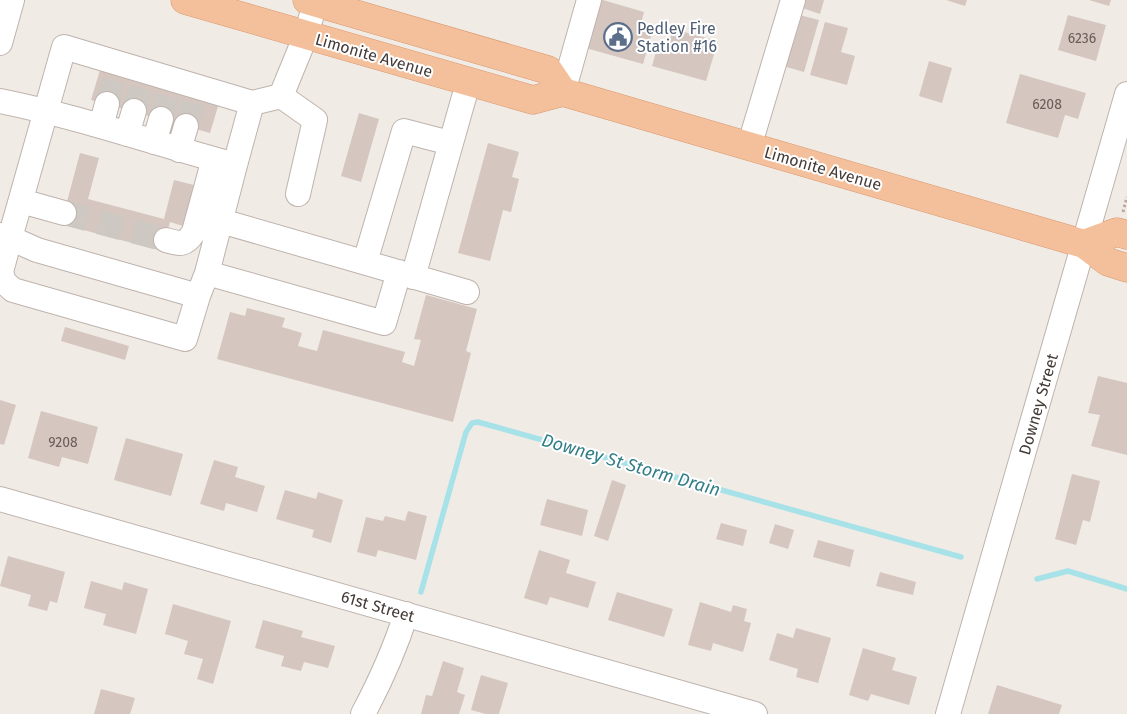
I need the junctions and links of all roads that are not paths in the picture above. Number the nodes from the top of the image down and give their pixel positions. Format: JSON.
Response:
{"nodes":[{"id":1,"x":12,"y":0,"type":"edge"},
{"id":2,"x":184,"y":0,"type":"edge"},
{"id":3,"x":589,"y":0,"type":"edge"},
{"id":4,"x":793,"y":0,"type":"edge"},
{"id":5,"x":313,"y":1,"type":"edge"},
{"id":6,"x":306,"y":35,"type":"junction"},
{"id":7,"x":0,"y":43,"type":"edge"},
{"id":8,"x":468,"y":82,"type":"junction"},
{"id":9,"x":563,"y":92,"type":"junction"},
{"id":10,"x":1127,"y":94,"type":"edge"},
{"id":11,"x":281,"y":96,"type":"junction"},
{"id":12,"x":0,"y":101,"type":"edge"},
{"id":13,"x":252,"y":103,"type":"junction"},
{"id":14,"x":47,"y":110,"type":"junction"},
{"id":15,"x":134,"y":111,"type":"tunnel mouth"},
{"id":16,"x":161,"y":119,"type":"tunnel mouth"},
{"id":17,"x":186,"y":126,"type":"tunnel mouth"},
{"id":18,"x":127,"y":134,"type":"junction"},
{"id":19,"x":154,"y":142,"type":"junction"},
{"id":20,"x":450,"y":143,"type":"junction"},
{"id":21,"x":749,"y":147,"type":"junction"},
{"id":22,"x":180,"y":150,"type":"junction"},
{"id":23,"x":224,"y":162,"type":"junction"},
{"id":24,"x":298,"y":194,"type":"dead end"},
{"id":25,"x":21,"y":201,"type":"junction"},
{"id":26,"x":64,"y":212,"type":"tunnel mouth"},
{"id":27,"x":221,"y":221,"type":"junction"},
{"id":28,"x":1127,"y":235,"type":"edge"},
{"id":29,"x":5,"y":237,"type":"edge"},
{"id":30,"x":166,"y":240,"type":"tunnel mouth"},
{"id":31,"x":1084,"y":244,"type":"junction"},
{"id":32,"x":365,"y":262,"type":"junction"},
{"id":33,"x":1127,"y":268,"type":"edge"},
{"id":34,"x":207,"y":273,"type":"junction"},
{"id":35,"x":406,"y":274,"type":"junction"},
{"id":36,"x":466,"y":292,"type":"dead end"},
{"id":37,"x":198,"y":296,"type":"junction"},
{"id":38,"x":0,"y":499,"type":"edge"},
{"id":39,"x":406,"y":614,"type":"junction"},
{"id":40,"x":362,"y":714,"type":"edge"},
{"id":41,"x":755,"y":714,"type":"edge"},
{"id":42,"x":948,"y":714,"type":"edge"}],
"edges":[{"from":1,"to":7,"type":"street"},
{"from":2,"to":6,"type":"main road","name":"Limonite Avenue"},
{"from":3,"to":9,"type":"street"},
{"from":4,"to":21,"type":"street"},
{"from":5,"to":6,"type":"street"},
{"from":5,"to":9,"type":"main road","name":"Limonite Avenue"},
{"from":6,"to":8,"type":"main road","name":"Limonite Avenue"},
{"from":6,"to":11,"type":"street"},
{"from":8,"to":9,"type":"main road","name":"Limonite Avenue"},
{"from":8,"to":20,"type":"street"},
{"from":9,"to":21,"type":"main road","name":"Limonite Avenue"},
{"from":10,"to":31,"type":"street","name":"Downey Street"},
{"from":11,"to":13,"type":"street"},
{"from":11,"to":24,"type":"street"},
{"from":12,"to":14,"type":"street"},
{"from":13,"to":14,"type":"street"},
{"from":13,"to":23,"type":"street"},
{"from":14,"to":18,"type":"street"},
{"from":14,"to":25,"type":"street"},
{"from":15,"to":18,"type":"street"},
{"from":16,"to":19,"type":"street"},
{"from":17,"to":22,"type":"street"},
{"from":18,"to":19,"type":"street"},
{"from":19,"to":22,"type":"street"},
{"from":20,"to":32,"type":"street"},
{"from":20,"to":35,"type":"street"},
{"from":21,"to":31,"type":"main road","name":"Limonite Avenue"},
{"from":22,"to":23,"type":"street"},
{"from":23,"to":27,"type":"street"},
{"from":23,"to":30,"type":"street"},
{"from":25,"to":26,"type":"street"},
{"from":25,"to":29,"type":"street"},
{"from":27,"to":32,"type":"street"},
{"from":27,"to":34,"type":"street"},
{"from":28,"to":31,"type":"main road"},
{"from":29,"to":37,"type":"street"},
{"from":29,"to":37,"type":"street"},
{"from":31,"to":33,"type":"main road","name":"Limonite Avenue"},
{"from":31,"to":42,"type":"street","name":"Downey Street"},
{"from":32,"to":35,"type":"street"},
{"from":34,"to":35,"type":"street"},
{"from":34,"to":37,"type":"street"},
{"from":35,"to":36,"type":"street"},
{"from":38,"to":39,"type":"street","name":"61st Street"},
{"from":39,"to":40,"type":"street"},
{"from":39,"to":41,"type":"street","name":"61st Street"}]}
